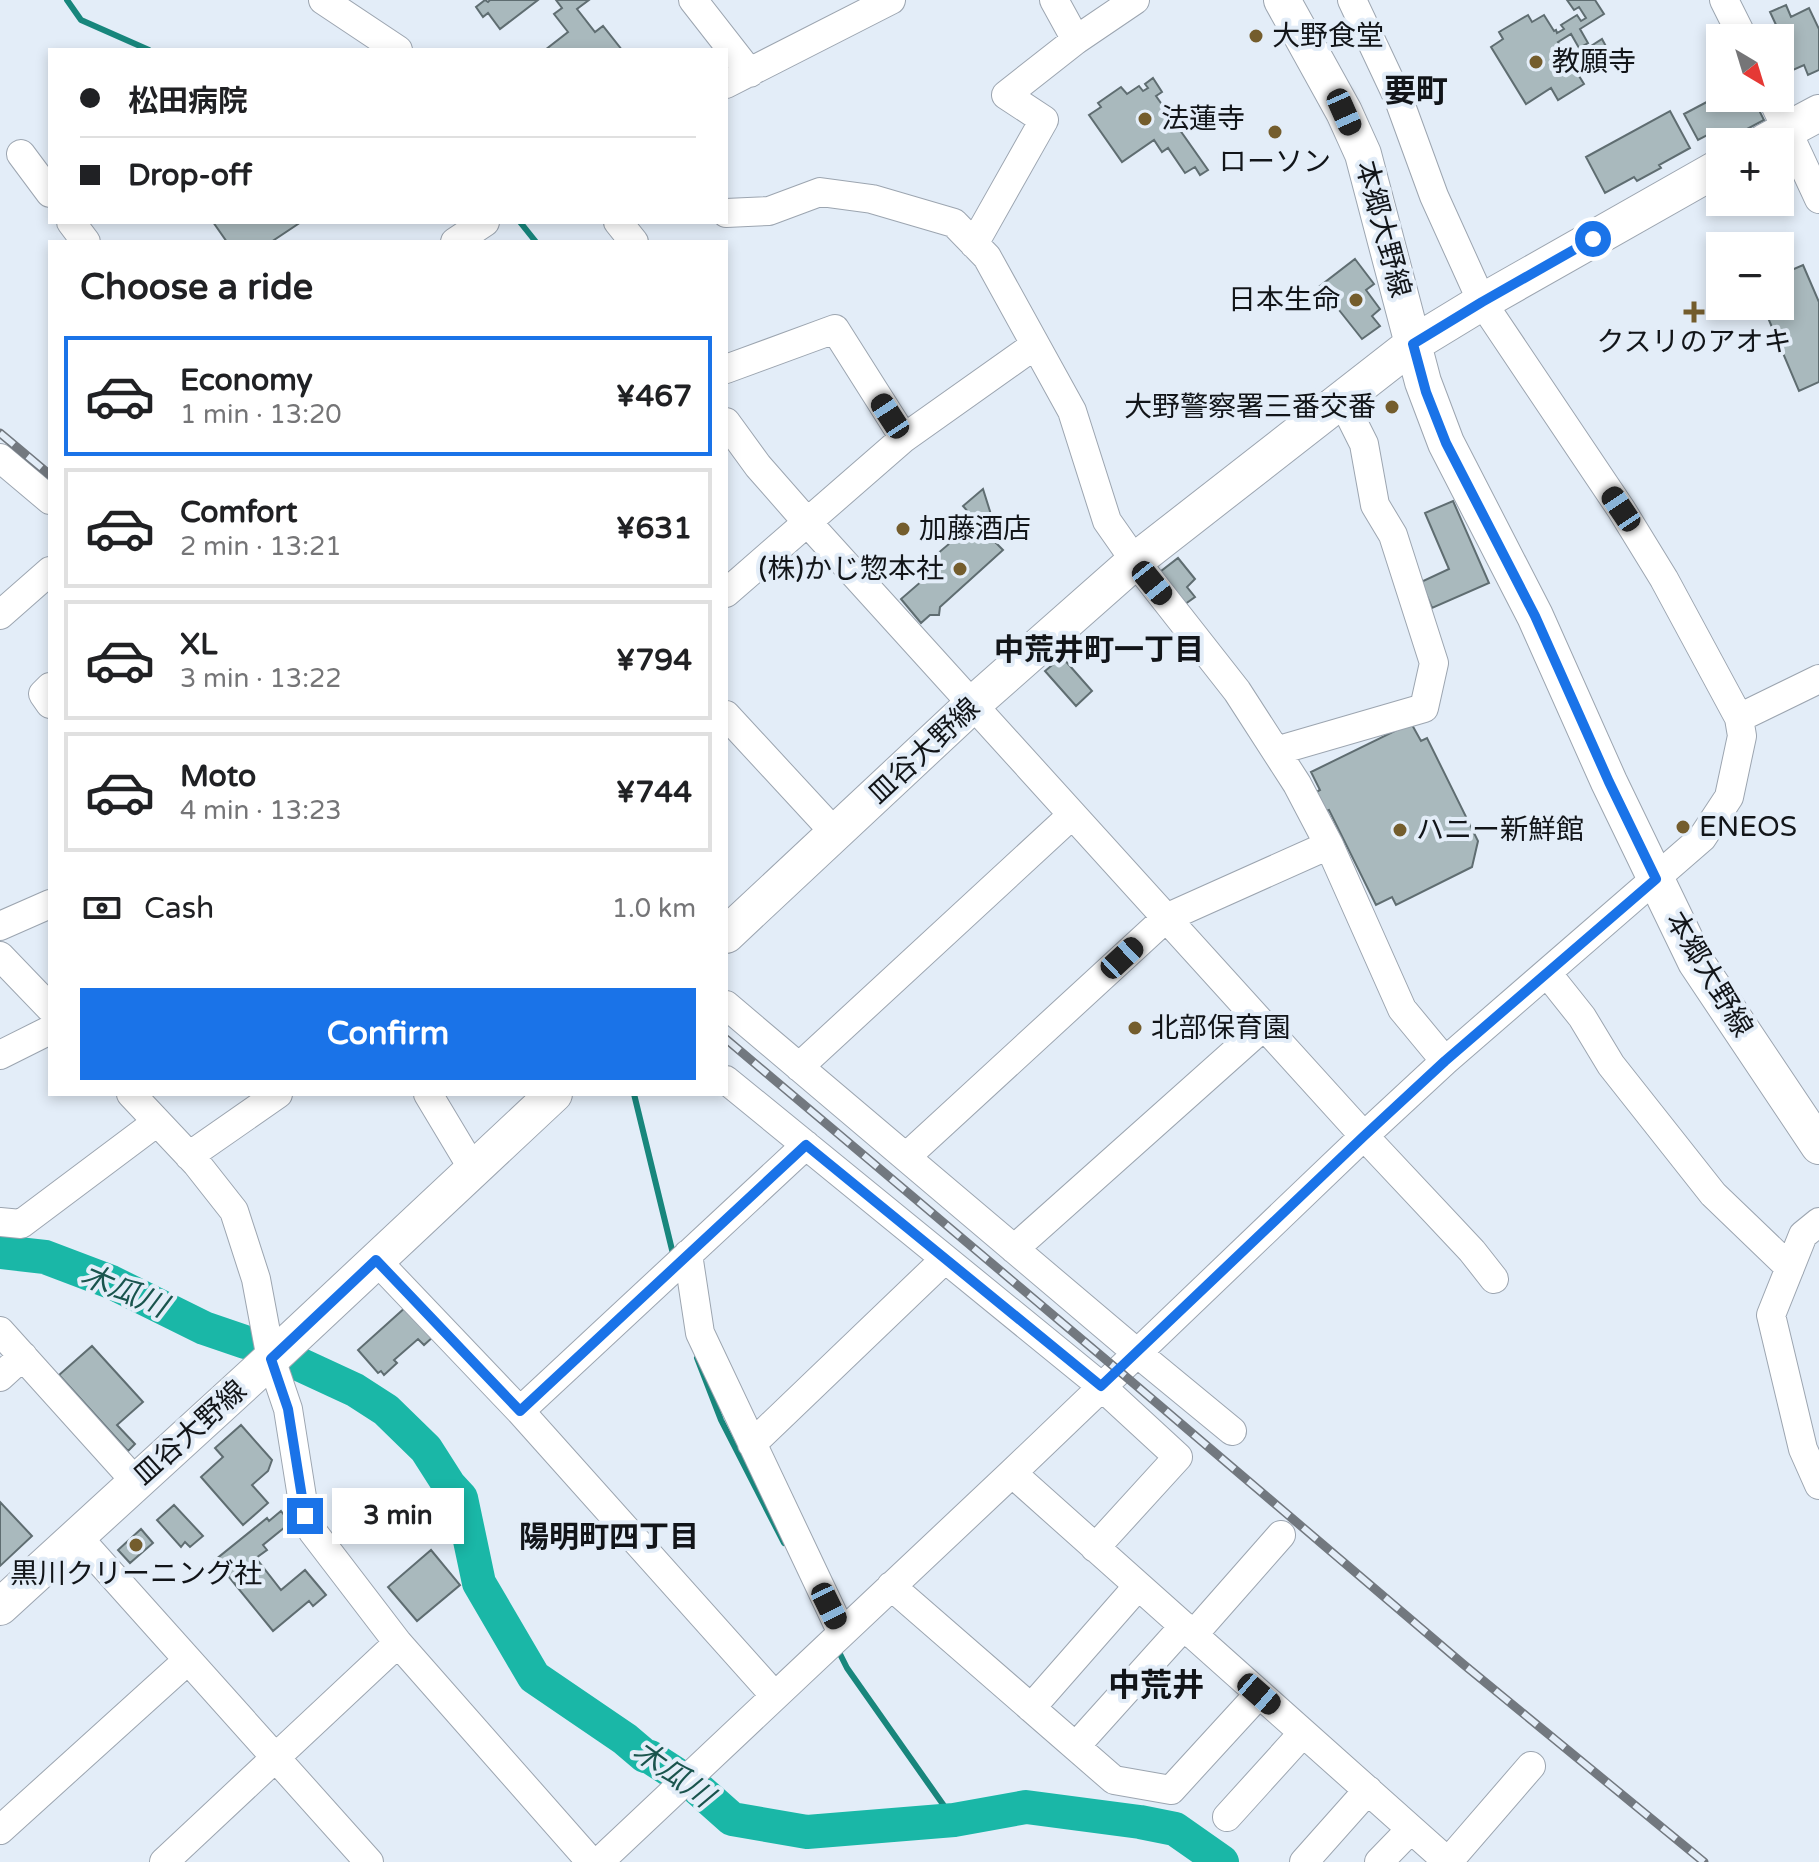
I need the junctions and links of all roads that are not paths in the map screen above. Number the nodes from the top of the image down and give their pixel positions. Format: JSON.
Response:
{"nodes":[{"id":1,"x":323,"y":0,"type":"edge"},
{"id":2,"x":693,"y":0,"type":"edge"},
{"id":3,"x":891,"y":0,"type":"edge"},
{"id":4,"x":1054,"y":0,"type":"edge"},
{"id":5,"x":1135,"y":0,"type":"edge"},
{"id":6,"x":1282,"y":0,"type":"edge"},
{"id":7,"x":1352,"y":0,"type":"edge"},
{"id":8,"x":1724,"y":0,"type":"edge"},
{"id":9,"x":1736,"y":24,"type":"edge"},
{"id":10,"x":1076,"y":40,"type":"junction"},
{"id":11,"x":395,"y":48,"type":"edge"},
{"id":12,"x":720,"y":48,"type":"edge"},
{"id":13,"x":728,"y":61,"type":"edge"},
{"id":14,"x":738,"y":79,"type":"edge"},
{"id":15,"x":1786,"y":121,"type":"edge"},
{"id":16,"x":21,"y":154,"type":"dead end"},
{"id":17,"x":1706,"y":175,"type":"edge"},
{"id":18,"x":48,"y":190,"type":"edge"},
{"id":19,"x":1819,"y":199,"type":"edge"},
{"id":20,"x":728,"y":213,"type":"edge"},
{"id":21,"x":482,"y":224,"type":"edge"},
{"id":22,"x":620,"y":224,"type":"edge"},
{"id":23,"x":458,"y":240,"type":"edge"},
{"id":24,"x":632,"y":240,"type":"edge"},
{"id":25,"x":974,"y":244,"type":"junction"},
{"id":26,"x":1482,"y":302,"type":"junction"},
{"id":27,"x":1413,"y":344,"type":"junction"},
{"id":28,"x":1035,"y":345,"type":"junction"},
{"id":29,"x":728,"y":368,"type":"edge"},
{"id":30,"x":1342,"y":400,"type":"junction"},
{"id":31,"x":728,"y":425,"type":"edge"},
{"id":32,"x":904,"y":438,"type":"junction"},
{"id":33,"x":0,"y":458,"type":"edge"},
{"id":34,"x":48,"y":498,"type":"edge"},
{"id":35,"x":808,"y":523,"type":"junction"},
{"id":36,"x":1135,"y":561,"type":"junction"},
{"id":37,"x":45,"y":585,"type":"edge"},
{"id":38,"x":728,"y":591,"type":"edge"},
{"id":39,"x":0,"y":615,"type":"edge"},
{"id":40,"x":1819,"y":679,"type":"edge"},
{"id":41,"x":972,"y":705,"type":"junction"},
{"id":42,"x":728,"y":717,"type":"edge"},
{"id":43,"x":1739,"y":718,"type":"junction"},
{"id":44,"x":1276,"y":751,"type":"junction"},
{"id":45,"x":1072,"y":815,"type":"junction"},
{"id":46,"x":836,"y":834,"type":"junction"},
{"id":47,"x":1329,"y":845,"type":"junction"},
{"id":48,"x":1656,"y":879,"type":"junction"},
{"id":49,"x":48,"y":905,"type":"edge"},
{"id":50,"x":1166,"y":918,"type":"junction"},
{"id":51,"x":0,"y":926,"type":"edge"},
{"id":52,"x":728,"y":933,"type":"edge"},
{"id":53,"x":0,"y":956,"type":"edge"},
{"id":54,"x":1547,"y":973,"type":"junction"},
{"id":55,"x":48,"y":1006,"type":"edge"},
{"id":56,"x":728,"y":1007,"type":"edge"},
{"id":57,"x":1264,"y":1026,"type":"junction"},
{"id":58,"x":48,"y":1031,"type":"edge"},
{"id":59,"x":0,"y":1055,"type":"edge"},
{"id":60,"x":1445,"y":1061,"type":"junction"},
{"id":61,"x":799,"y":1067,"type":"junction"},
{"id":62,"x":728,"y":1082,"type":"edge"},
{"id":63,"x":133,"y":1096,"type":"edge"},
{"id":64,"x":275,"y":1096,"type":"edge"},
{"id":65,"x":429,"y":1096,"type":"edge"},
{"id":66,"x":552,"y":1096,"type":"edge"},
{"id":67,"x":157,"y":1122,"type":"junction"},
{"id":68,"x":1364,"y":1136,"type":"junction"},
{"id":69,"x":806,"y":1145,"type":"junction"},
{"id":70,"x":1819,"y":1146,"type":"edge"},
{"id":71,"x":189,"y":1156,"type":"junction"},
{"id":72,"x":906,"y":1157,"type":"junction"},
{"id":73,"x":473,"y":1169,"type":"junction"},
{"id":74,"x":0,"y":1222,"type":"edge"},
{"id":75,"x":1819,"y":1222,"type":"edge"},
{"id":76,"x":1014,"y":1249,"type":"junction"},
{"id":77,"x":688,"y":1254,"type":"junction"},
{"id":78,"x":945,"y":1259,"type":"junction"},
{"id":79,"x":376,"y":1260,"type":"junction"},
{"id":80,"x":1790,"y":1268,"type":"junction"},
{"id":81,"x":1494,"y":1279,"type":"dead end"},
{"id":82,"x":0,"y":1331,"type":"edge"},
{"id":83,"x":1136,"y":1352,"type":"junction"},
{"id":84,"x":23,"y":1356,"type":"junction"},
{"id":85,"x":271,"y":1359,"type":"junction"},
{"id":86,"x":0,"y":1377,"type":"edge"},
{"id":87,"x":1101,"y":1386,"type":"junction"},
{"id":88,"x":520,"y":1411,"type":"junction"},
{"id":89,"x":1232,"y":1431,"type":"dead end"},
{"id":90,"x":752,"y":1444,"type":"junction"},
{"id":91,"x":1012,"y":1473,"type":"junction"},
{"id":92,"x":136,"y":1482,"type":"junction"},
{"id":93,"x":1819,"y":1485,"type":"edge"},
{"id":94,"x":1281,"y":1535,"type":"dead end"},
{"id":95,"x":77,"y":1536,"type":"junction"},
{"id":96,"x":1095,"y":1548,"type":"junction"},
{"id":97,"x":891,"y":1586,"type":"junction"},
{"id":98,"x":1138,"y":1586,"type":"junction"},
{"id":99,"x":0,"y":1607,"type":"edge"},
{"id":100,"x":1188,"y":1631,"type":"junction"},
{"id":101,"x":842,"y":1633,"type":"junction"},
{"id":102,"x":398,"y":1643,"type":"junction"},
{"id":103,"x":188,"y":1660,"type":"junction"},
{"id":104,"x":1259,"y":1694,"type":"junction"},
{"id":105,"x":775,"y":1696,"type":"junction"},
{"id":106,"x":1031,"y":1708,"type":"junction"},
{"id":107,"x":1303,"y":1733,"type":"junction"},
{"id":108,"x":1076,"y":1746,"type":"junction"},
{"id":109,"x":275,"y":1757,"type":"junction"},
{"id":110,"x":1531,"y":1766,"type":"dead end"},
{"id":111,"x":1368,"y":1790,"type":"junction"},
{"id":112,"x":1227,"y":1817,"type":"dead end"},
{"id":113,"x":1411,"y":1829,"type":"junction"},
{"id":114,"x":0,"y":1830,"type":"edge"},
{"id":115,"x":164,"y":1862,"type":"edge"},
{"id":116,"x":369,"y":1862,"type":"edge"},
{"id":117,"x":591,"y":1862,"type":"edge"},
{"id":118,"x":599,"y":1862,"type":"edge"},
{"id":119,"x":1304,"y":1862,"type":"edge"},
{"id":120,"x":1379,"y":1862,"type":"edge"},
{"id":121,"x":1448,"y":1862,"type":"edge"}],
"edges":[{"from":1,"to":11,"type":"street"},
{"from":2,"to":12,"type":"street"},
{"from":3,"to":14,"type":"street"},
{"from":4,"to":10,"type":"street"},
{"from":5,"to":10,"type":"street"},
{"from":6,"to":27,"type":"main road","name":"本郷大野線"},
{"from":7,"to":26,"type":"street"},
{"from":8,"to":9,"type":"street"},
{"from":10,"to":25,"type":"street"},
{"from":13,"to":14,"type":"street"},
{"from":15,"to":19,"type":"street"},
{"from":16,"to":18,"type":"street"},
{"from":17,"to":26,"type":"main road","name":"皿谷大野線"},
{"from":20,"to":25,"type":"street"},
{"from":21,"to":23,"type":"street"},
{"from":22,"to":24,"type":"street"},
{"from":25,"to":28,"type":"street"},
{"from":26,"to":27,"type":"main road","name":"皿谷大野線"},
{"from":26,"to":43,"type":"street"},
{"from":27,"to":30,"type":"main road","name":"皿谷大野線"},
{"from":27,"to":48,"type":"main road","name":"本郷大野線"},
{"from":28,"to":32,"type":"street"},
{"from":28,"to":36,"type":"street"},
{"from":29,"to":32,"type":"street"},
{"from":30,"to":36,"type":"main road","name":"皿谷大野線"},
{"from":30,"to":44,"type":"street"},
{"from":31,"to":35,"type":"street"},
{"from":32,"to":35,"type":"street"},
{"from":33,"to":34,"type":"street"},
{"from":35,"to":38,"type":"street"},
{"from":35,"to":41,"type":"street"},
{"from":36,"to":41,"type":"main road","name":"皿谷大野線"},
{"from":36,"to":44,"type":"street"},
{"from":37,"to":39,"type":"street"},
{"from":40,"to":43,"type":"street"},
{"from":41,"to":45,"type":"street"},
{"from":41,"to":46,"type":"main road","name":"皿谷大野線"},
{"from":42,"to":46,"type":"street"},
{"from":43,"to":48,"type":"street"},
{"from":44,"to":47,"type":"street"},
{"from":45,"to":50,"type":"street"},
{"from":45,"to":61,"type":"street"},
{"from":46,"to":52,"type":"main road","name":"皿谷大野線"},
{"from":47,"to":50,"type":"street"},
{"from":47,"to":60,"type":"street"},
{"from":48,"to":54,"type":"street"},
{"from":48,"to":70,"type":"main road","name":"本郷大野線"},
{"from":49,"to":51,"type":"street"},
{"from":50,"to":57,"type":"street"},
{"from":50,"to":72,"type":"street"},
{"from":53,"to":55,"type":"street"},
{"from":54,"to":60,"type":"street"},
{"from":54,"to":80,"type":"street"},
{"from":56,"to":61,"type":"street"},
{"from":57,"to":68,"type":"street"},
{"from":57,"to":76,"type":"street"},
{"from":58,"to":59,"type":"street"},
{"from":60,"to":68,"type":"street"},
{"from":61,"to":72,"type":"street"},
{"from":62,"to":69,"type":"street"},
{"from":63,"to":67,"type":"street"},
{"from":64,"to":71,"type":"street"},
{"from":65,"to":73,"type":"street"},
{"from":66,"to":73,"type":"main road","name":"皿谷大野線"},
{"from":67,"to":71,"type":"street"},
{"from":67,"to":74,"type":"street"},
{"from":68,"to":81,"type":"street"},
{"from":68,"to":83,"type":"street"},
{"from":69,"to":77,"type":"street"},
{"from":69,"to":78,"type":"street"},
{"from":71,"to":85,"type":"street"},
{"from":72,"to":76,"type":"street"},
{"from":73,"to":79,"type":"main road","name":"皿谷大野線"},
{"from":75,"to":80,"type":"street"},
{"from":76,"to":83,"type":"street"},
{"from":77,"to":88,"type":"street"},
{"from":77,"to":90,"type":"street"},
{"from":78,"to":87,"type":"street"},
{"from":78,"to":90,"type":"street"},
{"from":79,"to":85,"type":"main road","name":"皿谷大野線"},
{"from":79,"to":88,"type":"street"},
{"from":80,"to":93,"type":"street"},
{"from":82,"to":84,"type":"street"},
{"from":83,"to":87,"type":"street"},
{"from":83,"to":89,"type":"street"},
{"from":84,"to":86,"type":"street"},
{"from":84,"to":92,"type":"street"},
{"from":85,"to":92,"type":"main road","name":"皿谷大野線"},
{"from":85,"to":102,"type":"street"},
{"from":87,"to":91,"type":"street"},
{"from":87,"to":96,"type":"street"},
{"from":88,"to":105,"type":"street"},
{"from":90,"to":101,"type":"street"},
{"from":91,"to":96,"type":"street"},
{"from":91,"to":97,"type":"street"},
{"from":92,"to":95,"type":"main road","name":"皿谷大野線"},
{"from":94,"to":100,"type":"street"},
{"from":95,"to":99,"type":"main road","name":"皿谷大野線"},
{"from":95,"to":103,"type":"street"},
{"from":96,"to":98,"type":"street"},
{"from":97,"to":101,"type":"street"},
{"from":97,"to":106,"type":"street"},
{"from":98,"to":100,"type":"street"},
{"from":98,"to":106,"type":"street"},
{"from":100,"to":104,"type":"street"},
{"from":100,"to":108,"type":"street"},
{"from":101,"to":105,"type":"street"},
{"from":102,"to":109,"type":"street"},
{"from":102,"to":117,"type":"street"},
{"from":103,"to":109,"type":"street"},
{"from":103,"to":114,"type":"street"},
{"from":104,"to":107,"type":"street"},
{"from":104,"to":108,"type":"street"},
{"from":105,"to":118,"type":"street"},
{"from":106,"to":108,"type":"street"},
{"from":107,"to":111,"type":"street"},
{"from":107,"to":112,"type":"street"},
{"from":109,"to":115,"type":"street"},
{"from":109,"to":116,"type":"street"},
{"from":110,"to":121,"type":"street"},
{"from":111,"to":113,"type":"street"},
{"from":111,"to":119,"type":"street"},
{"from":113,"to":120,"type":"street"},
{"from":113,"to":121,"type":"street"}]}
